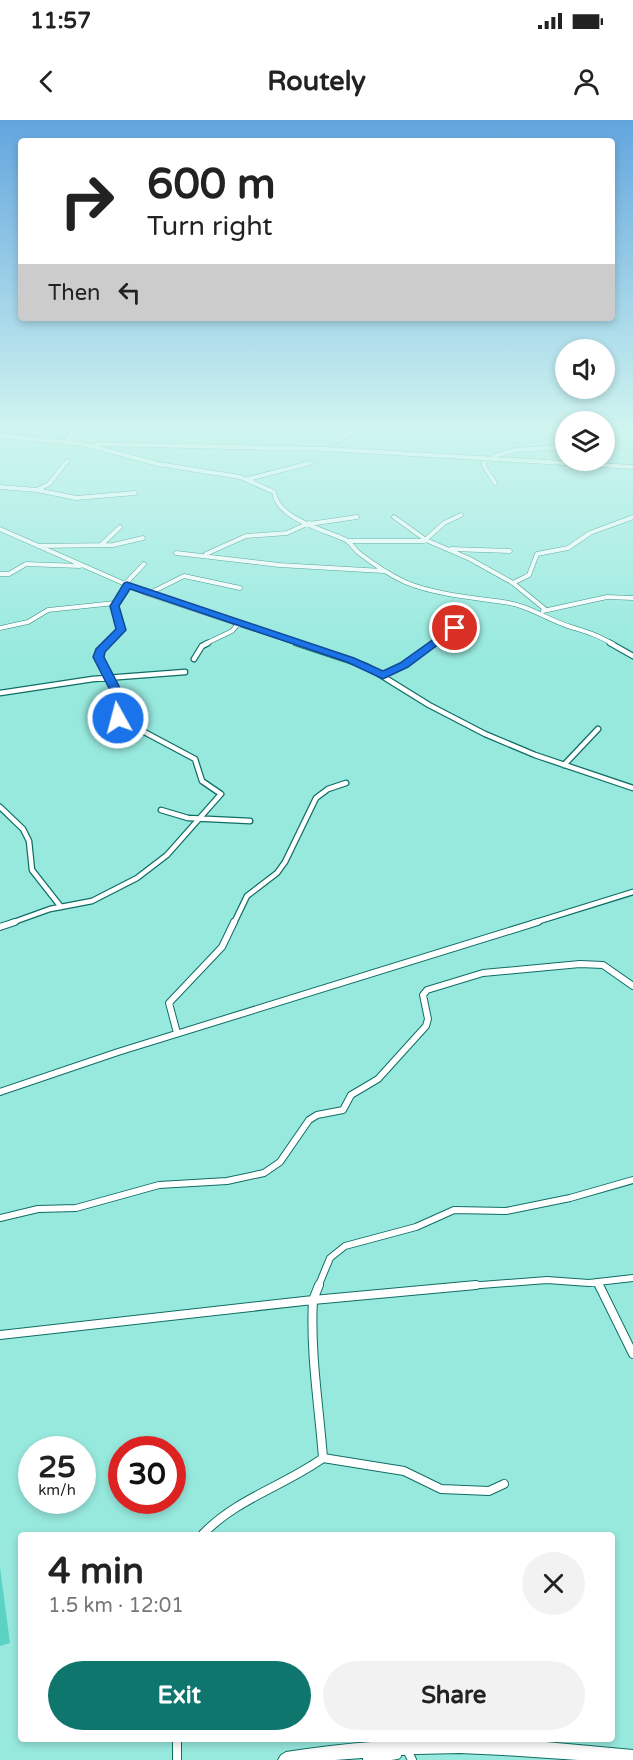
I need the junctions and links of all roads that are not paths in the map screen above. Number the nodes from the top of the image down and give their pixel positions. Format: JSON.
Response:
{"nodes":[{"id":1,"x":280,"y":507,"type":"edge"},
{"id":2,"x":461,"y":515,"type":"dead end"},
{"id":3,"x":357,"y":517,"type":"dead end"},
{"id":4,"x":394,"y":517,"type":"dead end"},
{"id":5,"x":633,"y":518,"type":"edge"},
{"id":6,"x":309,"y":524,"type":"junction"},
{"id":7,"x":120,"y":527,"type":"dead end"},
{"id":8,"x":0,"y":529,"type":"edge"},
{"id":9,"x":143,"y":538,"type":"dead end"},
{"id":10,"x":426,"y":540,"type":"junction"},
{"id":11,"x":345,"y":542,"type":"junction"},
{"id":12,"x":101,"y":544,"type":"junction"},
{"id":13,"x":36,"y":546,"type":"junction"},
{"id":14,"x":449,"y":549,"type":"junction"},
{"id":15,"x":510,"y":551,"type":"dead end"},
{"id":16,"x":176,"y":553,"type":"dead end"},
{"id":17,"x":205,"y":555,"type":"junction"},
{"id":18,"x":144,"y":564,"type":"dead end"},
{"id":19,"x":81,"y":565,"type":"junction"},
{"id":20,"x":385,"y":571,"type":"junction"},
{"id":21,"x":0,"y":574,"type":"edge"},
{"id":22,"x":513,"y":583,"type":"junction"},
{"id":23,"x":126,"y":584,"type":"junction"},
{"id":24,"x":240,"y":588,"type":"dead end"},
{"id":25,"x":148,"y":594,"type":"junction"},
{"id":26,"x":633,"y":598,"type":"edge"},
{"id":27,"x":115,"y":603,"type":"junction"},
{"id":28,"x":546,"y":610,"type":"junction"},
{"id":29,"x":540,"y":612,"type":"junction"},
{"id":30,"x":239,"y":623,"type":"junction"},
{"id":31,"x":0,"y":628,"type":"edge"},
{"id":32,"x":455,"y":628,"type":"dead end"},
{"id":33,"x":633,"y":656,"type":"edge"},
{"id":34,"x":194,"y":659,"type":"dead end"},
{"id":35,"x":185,"y":672,"type":"dead end"},
{"id":36,"x":383,"y":675,"type":"junction"},
{"id":37,"x":109,"y":678,"type":"junction"},
{"id":38,"x":0,"y":693,"type":"edge"},
{"id":39,"x":598,"y":729,"type":"dead end"},
{"id":40,"x":564,"y":765,"type":"junction"},
{"id":41,"x":346,"y":783,"type":"dead end"},
{"id":42,"x":633,"y":788,"type":"edge"},
{"id":43,"x":0,"y":807,"type":"edge"},
{"id":44,"x":161,"y":810,"type":"dead end"},
{"id":45,"x":199,"y":818,"type":"junction"},
{"id":46,"x":250,"y":821,"type":"dead end"},
{"id":47,"x":633,"y":892,"type":"edge"},
{"id":48,"x":61,"y":907,"type":"junction"},
{"id":49,"x":0,"y":927,"type":"edge"},
{"id":50,"x":633,"y":986,"type":"edge"},
{"id":51,"x":177,"y":1033,"type":"junction"},
{"id":52,"x":0,"y":1092,"type":"edge"},
{"id":53,"x":633,"y":1180,"type":"edge"},
{"id":54,"x":0,"y":1218,"type":"edge"},
{"id":55,"x":633,"y":1278,"type":"edge"},
{"id":56,"x":597,"y":1282,"type":"junction"},
{"id":57,"x":313,"y":1300,"type":"junction"},
{"id":58,"x":0,"y":1335,"type":"edge"},
{"id":59,"x":633,"y":1354,"type":"edge"},
{"id":60,"x":323,"y":1458,"type":"junction"},
{"id":61,"x":504,"y":1484,"type":"dead end"},
{"id":62,"x":204,"y":1532,"type":"edge"},
{"id":63,"x":177,"y":1742,"type":"edge"},
{"id":64,"x":408,"y":1753,"type":"edge"},
{"id":65,"x":633,"y":1758,"type":"edge"},
{"id":66,"x":177,"y":1760,"type":"edge"},
{"id":67,"x":286,"y":1760,"type":"edge"},
{"id":68,"x":367,"y":1760,"type":"edge"}],
"edges":[{"from":1,"to":6,"type":"street"},
{"from":2,"to":10,"type":"street"},
{"from":3,"to":6,"type":"street"},
{"from":4,"to":10,"type":"street"},
{"from":5,"to":22,"type":"street"},
{"from":6,"to":11,"type":"street"},
{"from":6,"to":17,"type":"street"},
{"from":7,"to":12,"type":"street"},
{"from":8,"to":13,"type":"street"},
{"from":9,"to":12,"type":"street"},
{"from":10,"to":11,"type":"street"},
{"from":10,"to":14,"type":"street"},
{"from":11,"to":20,"type":"street"},
{"from":12,"to":13,"type":"street"},
{"from":13,"to":19,"type":"street"},
{"from":14,"to":15,"type":"street"},
{"from":14,"to":22,"type":"street"},
{"from":16,"to":17,"type":"street"},
{"from":17,"to":20,"type":"street"},
{"from":18,"to":23,"type":"street"},
{"from":19,"to":21,"type":"street"},
{"from":19,"to":23,"type":"street"},
{"from":20,"to":29,"type":"street"},
{"from":22,"to":28,"type":"street"},
{"from":23,"to":25,"type":"street"},
{"from":23,"to":27,"type":"street"},
{"from":24,"to":25,"type":"street"},
{"from":25,"to":30,"type":"street"},
{"from":26,"to":28,"type":"street"},
{"from":27,"to":31,"type":"street"},
{"from":27,"to":37,"type":"street"},
{"from":28,"to":29,"type":"street"},
{"from":29,"to":33,"type":"street"},
{"from":30,"to":34,"type":"street"},
{"from":30,"to":36,"type":"street"},
{"from":32,"to":36,"type":"street"},
{"from":35,"to":37,"type":"street"},
{"from":36,"to":40,"type":"street"},
{"from":37,"to":38,"type":"street"},
{"from":37,"to":45,"type":"street"},
{"from":39,"to":40,"type":"street"},
{"from":40,"to":42,"type":"street"},
{"from":41,"to":51,"type":"street"},
{"from":43,"to":48,"type":"street"},
{"from":44,"to":45,"type":"street"},
{"from":45,"to":46,"type":"street"},
{"from":45,"to":48,"type":"street"},
{"from":47,"to":51,"type":"street"},
{"from":48,"to":49,"type":"street"},
{"from":50,"to":54,"type":"street"},
{"from":51,"to":52,"type":"street"},
{"from":53,"to":57,"type":"street"},
{"from":55,"to":56,"type":"street"},
{"from":56,"to":57,"type":"street"},
{"from":56,"to":59,"type":"street"},
{"from":57,"to":58,"type":"street"},
{"from":57,"to":60,"type":"street"},
{"from":60,"to":61,"type":"street"},
{"from":60,"to":62,"type":"street"},
{"from":63,"to":66,"type":"street"},
{"from":64,"to":65,"type":"highway"},
{"from":64,"to":67,"type":"highway"},
{"from":64,"to":68,"type":"street"}]}
